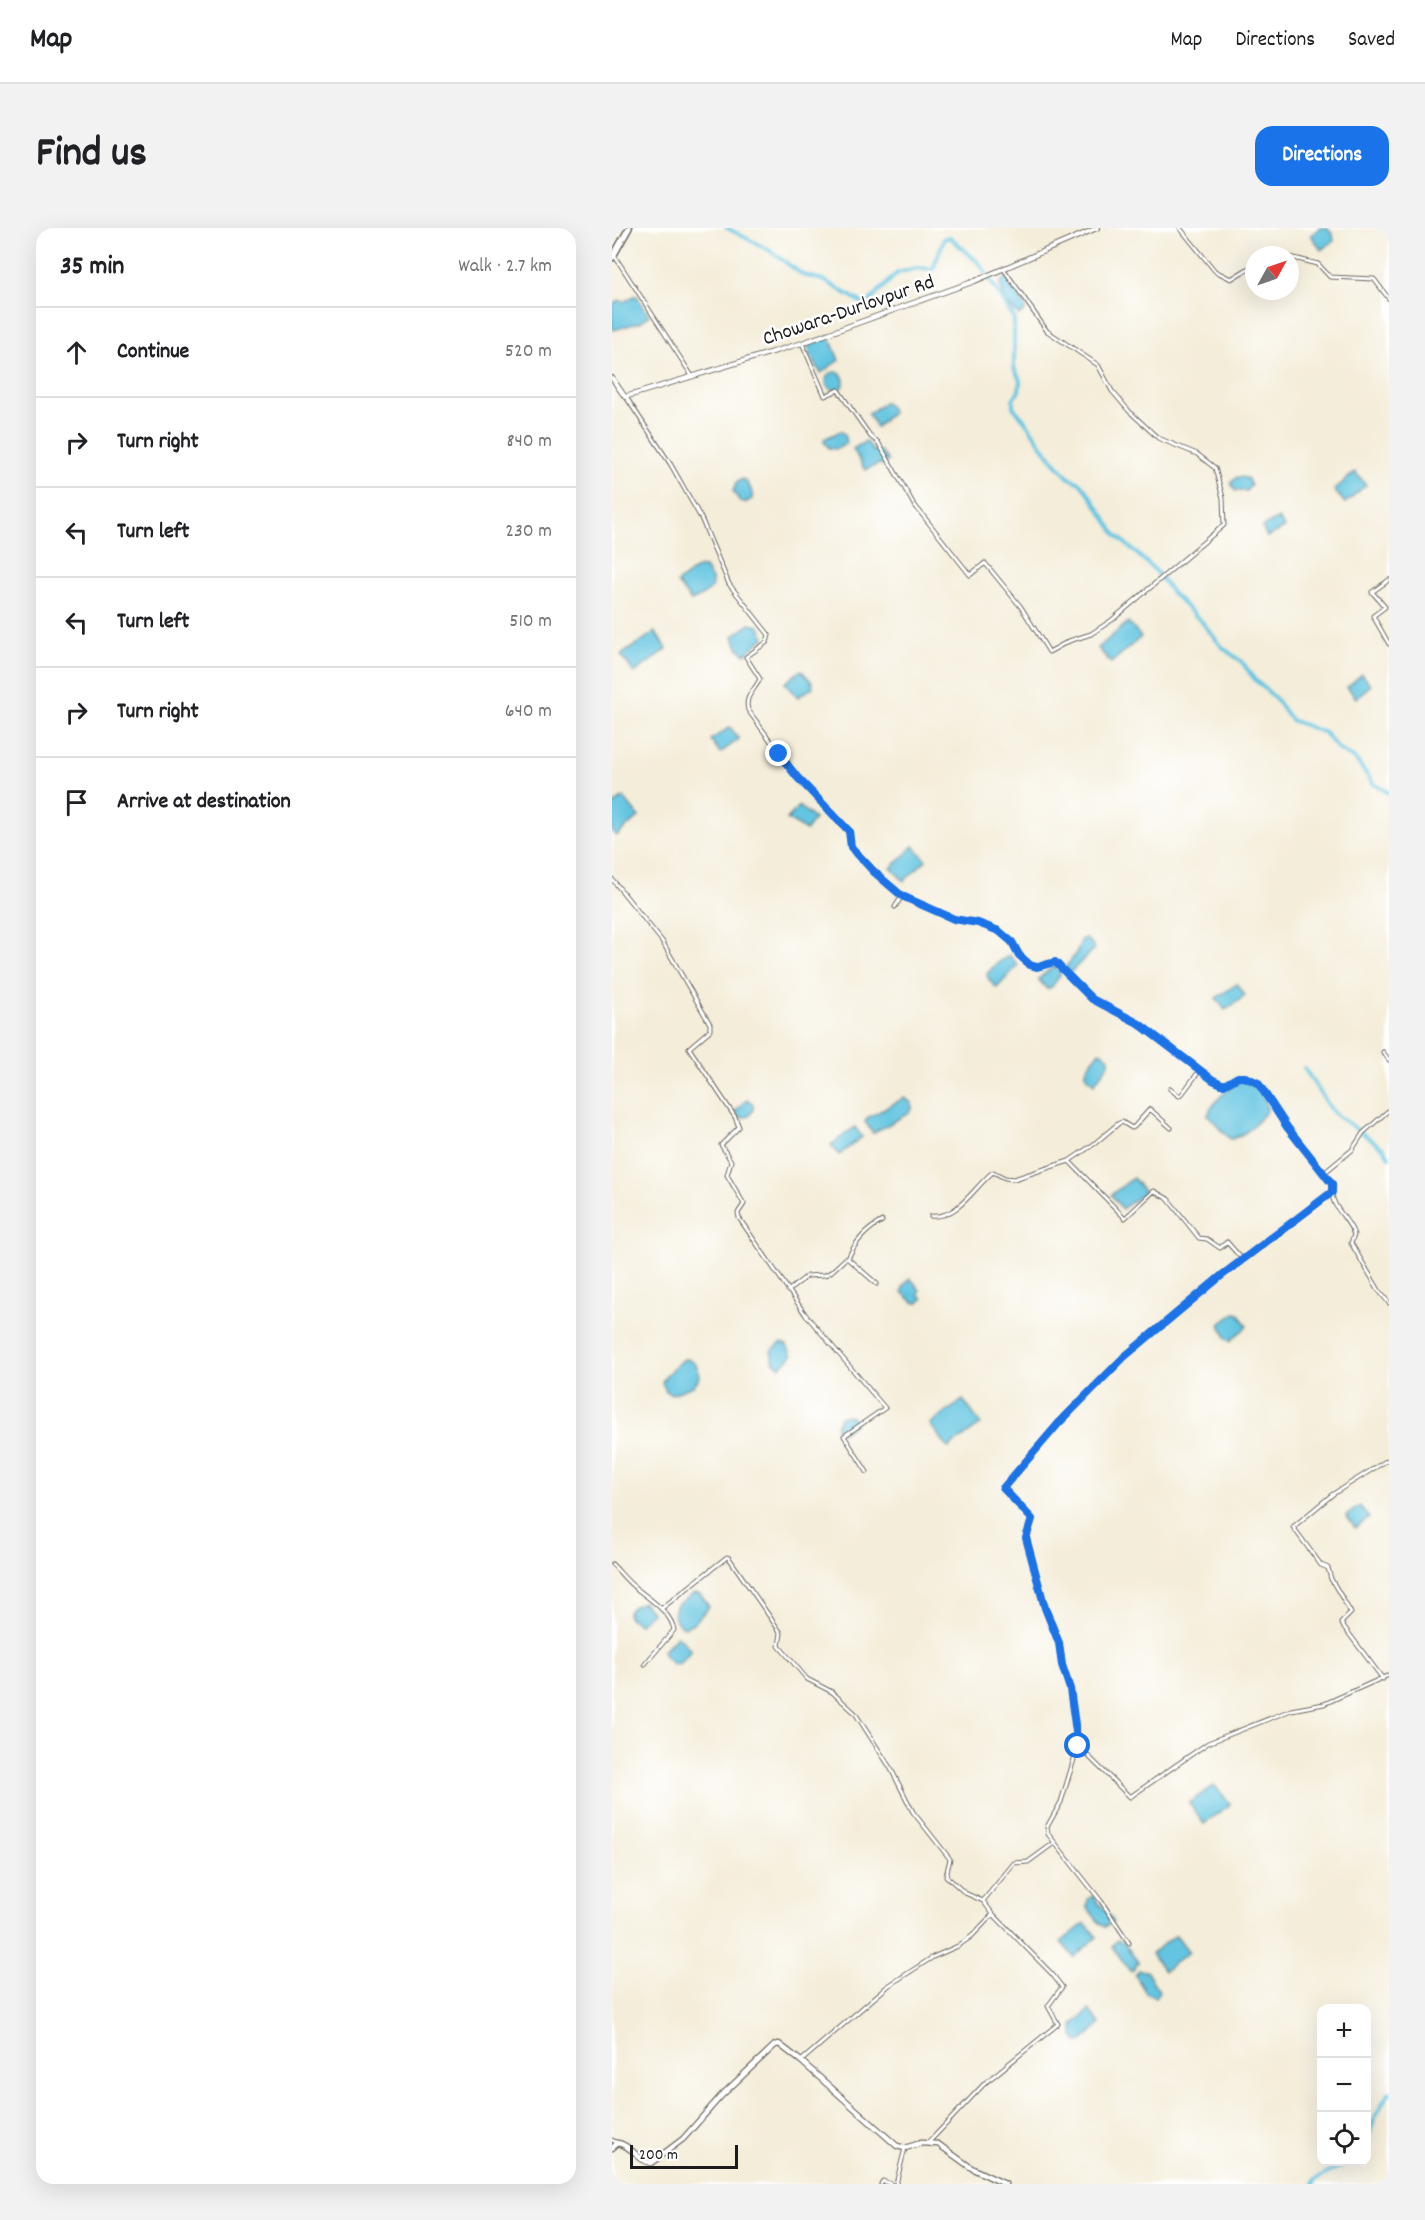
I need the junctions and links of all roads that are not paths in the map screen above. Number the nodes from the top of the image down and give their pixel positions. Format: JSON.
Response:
{"nodes":[{"id":1,"x":628,"y":228,"type":"edge"},
{"id":2,"x":1096,"y":228,"type":"edge"},
{"id":3,"x":1180,"y":228,"type":"edge"},
{"id":4,"x":613,"y":257,"type":"edge"},
{"id":5,"x":1299,"y":259,"type":"edge"},
{"id":6,"x":1003,"y":268,"type":"junction"},
{"id":7,"x":1245,"y":270,"type":"edge"},
{"id":8,"x":1389,"y":299,"type":"edge"},
{"id":9,"x":802,"y":343,"type":"junction"},
{"id":10,"x":692,"y":376,"type":"junction"},
{"id":11,"x":612,"y":378,"type":"edge"},
{"id":12,"x":625,"y":397,"type":"junction"},
{"id":13,"x":1389,"y":580,"type":"edge"},
{"id":14,"x":1389,"y":644,"type":"edge"},
{"id":15,"x":612,"y":879,"type":"edge"},
{"id":16,"x":902,"y":896,"type":"junction"},
{"id":17,"x":895,"y":907,"type":"dead end"},
{"id":18,"x":1383,"y":1052,"type":"dead end"},
{"id":19,"x":1389,"y":1060,"type":"edge"},
{"id":20,"x":1200,"y":1070,"type":"junction"},
{"id":21,"x":1170,"y":1089,"type":"dead end"},
{"id":22,"x":1389,"y":1110,"type":"edge"},
{"id":23,"x":1171,"y":1128,"type":"dead end"},
{"id":24,"x":1069,"y":1161,"type":"junction"},
{"id":25,"x":1324,"y":1173,"type":"junction"},
{"id":26,"x":1332,"y":1192,"type":"junction"},
{"id":27,"x":931,"y":1216,"type":"dead end"},
{"id":28,"x":882,"y":1221,"type":"dead end"},
{"id":29,"x":848,"y":1259,"type":"junction"},
{"id":30,"x":1242,"y":1259,"type":"junction"},
{"id":31,"x":877,"y":1284,"type":"dead end"},
{"id":32,"x":788,"y":1291,"type":"junction"},
{"id":33,"x":1389,"y":1303,"type":"edge"},
{"id":34,"x":1389,"y":1459,"type":"edge"},
{"id":35,"x":867,"y":1472,"type":"dead end"},
{"id":36,"x":612,"y":1564,"type":"edge"},
{"id":37,"x":661,"y":1609,"type":"junction"},
{"id":38,"x":645,"y":1664,"type":"dead end"},
{"id":39,"x":1389,"y":1675,"type":"edge"},
{"id":40,"x":1383,"y":1679,"type":"junction"},
{"id":41,"x":1078,"y":1746,"type":"junction"},
{"id":42,"x":1054,"y":1843,"type":"junction"},
{"id":43,"x":983,"y":1901,"type":"junction"},
{"id":44,"x":993,"y":1914,"type":"junction"},
{"id":45,"x":1129,"y":1943,"type":"dead end"},
{"id":46,"x":801,"y":2061,"type":"junction"},
{"id":47,"x":612,"y":2140,"type":"edge"},
{"id":48,"x":929,"y":2142,"type":"junction"},
{"id":49,"x":618,"y":2143,"type":"junction"},
{"id":50,"x":612,"y":2148,"type":"edge"},
{"id":51,"x":905,"y":2148,"type":"junction"},
{"id":52,"x":881,"y":2184,"type":"edge"},
{"id":53,"x":893,"y":2184,"type":"edge"},
{"id":54,"x":1005,"y":2184,"type":"edge"}],
"edges":[{"from":1,"to":4,"type":"highway"},
{"from":2,"to":6,"type":"street","name":"Chowara-Durlovpur Rd"},
{"from":3,"to":7,"type":"street"},
{"from":4,"to":10,"type":"street"},
{"from":5,"to":8,"type":"street"},
{"from":6,"to":9,"type":"street","name":"Chowara-Durlovpur Rd"},
{"from":6,"to":9,"type":"street"},
{"from":9,"to":10,"type":"street","name":"Chowara-Durlovpur Rd"},
{"from":10,"to":12,"type":"street","name":"Chowara-Durlovpur Rd"},
{"from":11,"to":12,"type":"street"},
{"from":12,"to":16,"type":"street"},
{"from":13,"to":14,"type":"street"},
{"from":15,"to":32,"type":"street"},
{"from":16,"to":17,"type":"street"},
{"from":16,"to":20,"type":"street"},
{"from":18,"to":19,"type":"street"},
{"from":20,"to":21,"type":"street"},
{"from":20,"to":25,"type":"street"},
{"from":22,"to":25,"type":"street"},
{"from":23,"to":24,"type":"street"},
{"from":24,"to":27,"type":"street"},
{"from":24,"to":30,"type":"street"},
{"from":25,"to":26,"type":"street"},
{"from":26,"to":30,"type":"street"},
{"from":26,"to":33,"type":"street"},
{"from":28,"to":29,"type":"street"},
{"from":29,"to":31,"type":"street"},
{"from":29,"to":32,"type":"street"},
{"from":30,"to":41,"type":"street"},
{"from":32,"to":35,"type":"street"},
{"from":34,"to":40,"type":"street"},
{"from":36,"to":37,"type":"street"},
{"from":37,"to":38,"type":"street"},
{"from":37,"to":43,"type":"street"},
{"from":39,"to":40,"type":"street"},
{"from":40,"to":41,"type":"street"},
{"from":41,"to":42,"type":"street"},
{"from":42,"to":43,"type":"street"},
{"from":42,"to":45,"type":"street"},
{"from":43,"to":44,"type":"street"},
{"from":44,"to":46,"type":"street"},
{"from":44,"to":48,"type":"street"},
{"from":46,"to":49,"type":"main road"},
{"from":46,"to":51,"type":"main road"},
{"from":47,"to":49,"type":"street"},
{"from":48,"to":51,"type":"main road"},
{"from":48,"to":54,"type":"main road"},
{"from":49,"to":50,"type":"main road"},
{"from":51,"to":53,"type":"street"},
{"from":52,"to":53,"type":"street"}]}
